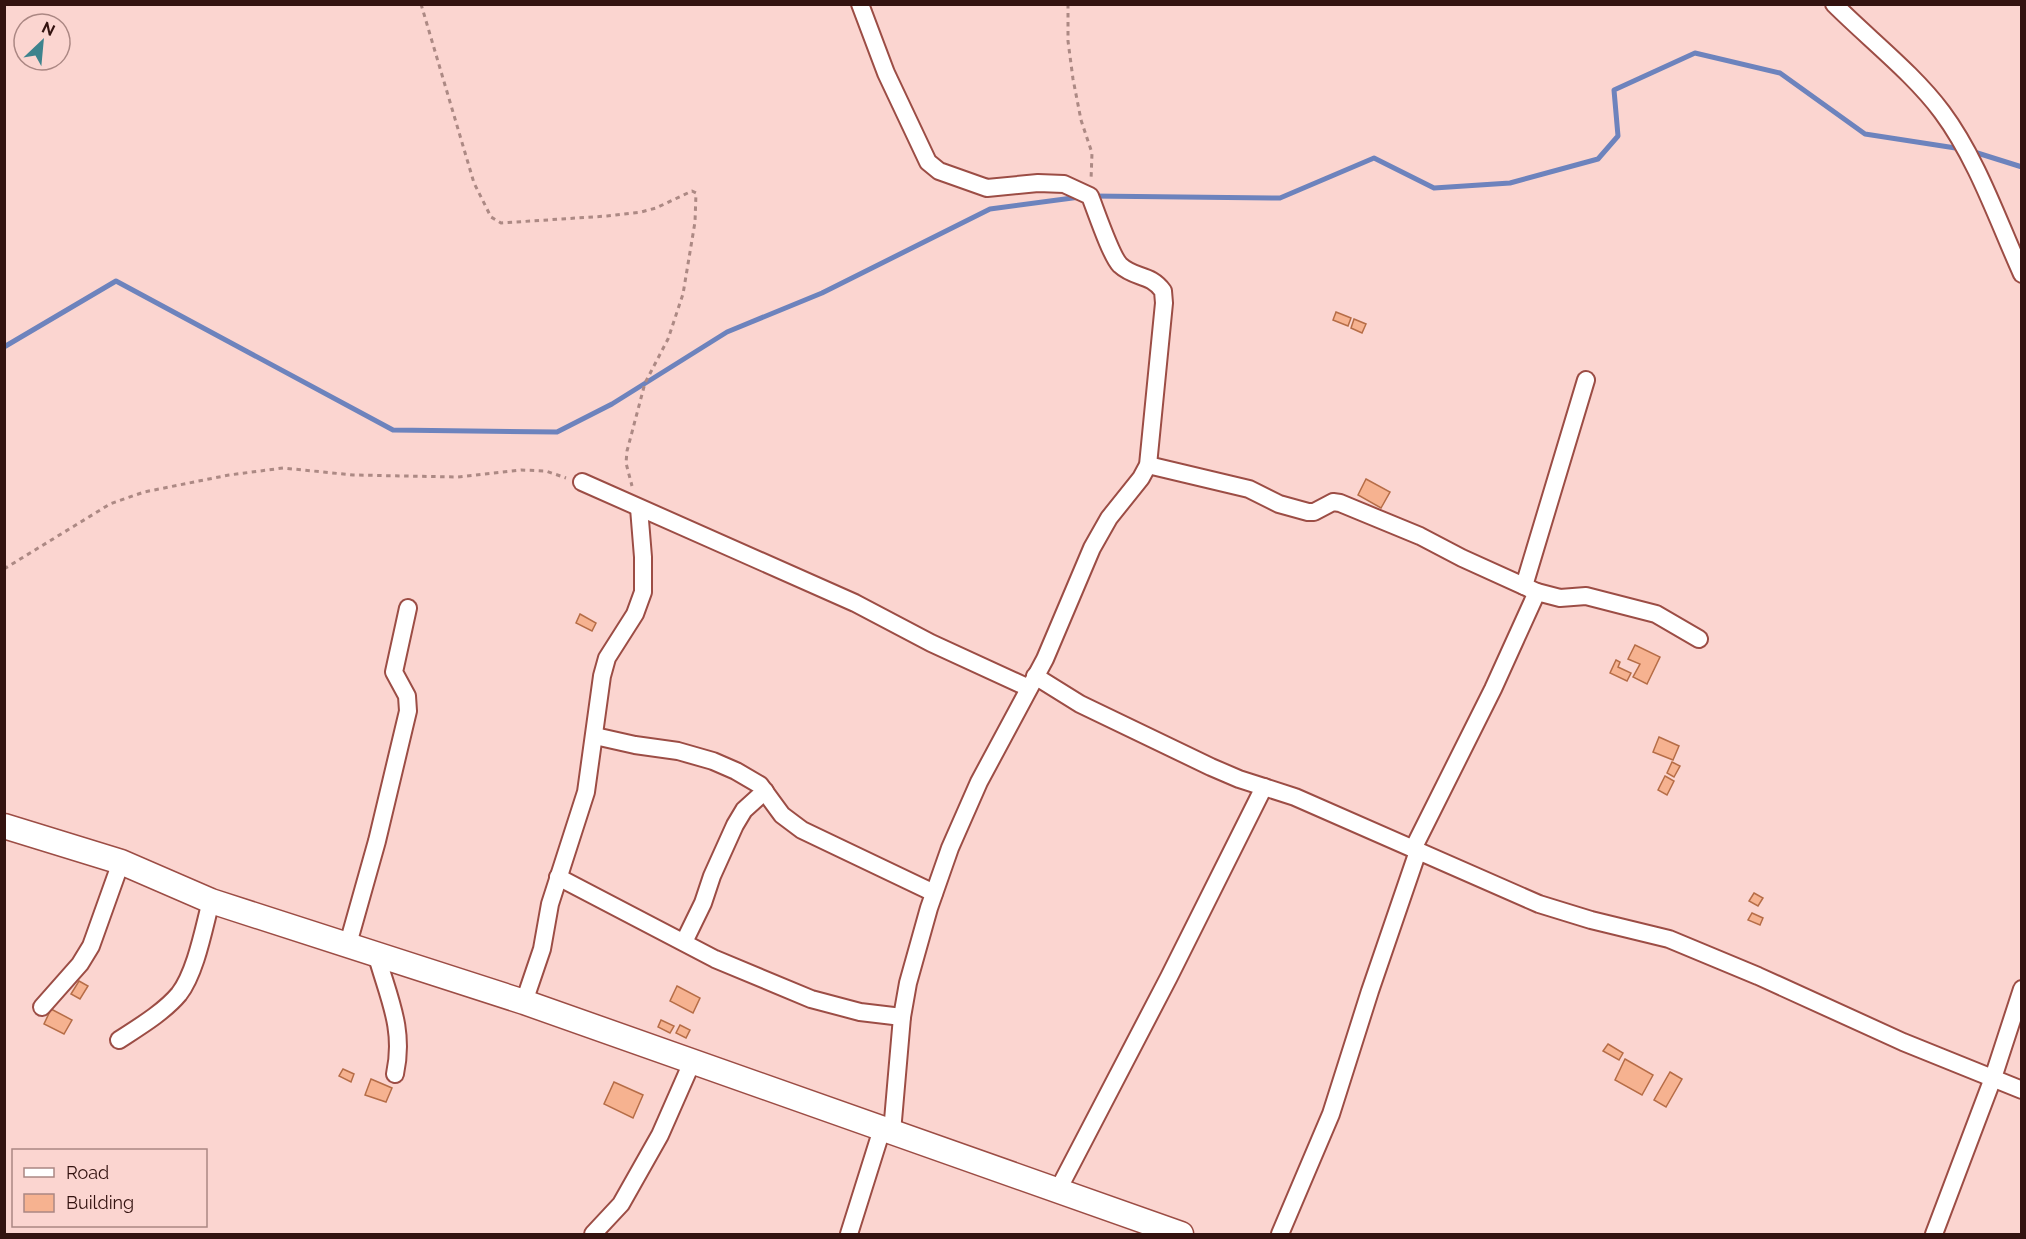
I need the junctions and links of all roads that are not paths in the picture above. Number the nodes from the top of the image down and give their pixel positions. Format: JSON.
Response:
{"nodes":[{"id":1,"x":860,"y":4,"type":"edge"},
{"id":2,"x":1834,"y":4,"type":"edge"},
{"id":3,"x":2022,"y":274,"type":"edge"},
{"id":4,"x":1586,"y":380,"type":"dead end"},
{"id":5,"x":1148,"y":465,"type":"junction"},
{"id":6,"x":582,"y":482,"type":"road end"},
{"id":7,"x":639,"y":508,"type":"junction"},
{"id":8,"x":1530,"y":589,"type":"junction"},
{"id":9,"x":408,"y":608,"type":"dead end"},
{"id":10,"x":1698,"y":639,"type":"dead end"},
{"id":11,"x":1032,"y":682,"type":"junction"},
{"id":12,"x":595,"y":736,"type":"junction"},
{"id":13,"x":1264,"y":787,"type":"junction"},
{"id":14,"x":765,"y":791,"type":"junction"},
{"id":15,"x":4,"y":826,"type":"edge"},
{"id":16,"x":1416,"y":850,"type":"junction"},
{"id":17,"x":121,"y":862,"type":"junction"},
{"id":18,"x":558,"y":877,"type":"junction"},
{"id":19,"x":934,"y":893,"type":"junction"},
{"id":20,"x":211,"y":900,"type":"junction"},
{"id":21,"x":684,"y":942,"type":"junction"},
{"id":22,"x":348,"y":944,"type":"junction"},
{"id":23,"x":376,"y":953,"type":"junction"},
{"id":24,"x":2022,"y":989,"type":"edge"},
{"id":25,"x":524,"y":1002,"type":"junction"},
{"id":26,"x":42,"y":1007,"type":"dead end"},
{"id":27,"x":902,"y":1017,"type":"junction"},
{"id":28,"x":119,"y":1040,"type":"dead end"},
{"id":29,"x":693,"y":1060,"type":"junction"},
{"id":30,"x":395,"y":1074,"type":"dead end"},
{"id":31,"x":1993,"y":1078,"type":"junction"},
{"id":32,"x":2022,"y":1090,"type":"edge"},
{"id":33,"x":887,"y":1131,"type":"junction"},
{"id":34,"x":1058,"y":1190,"type":"junction"},
{"id":35,"x":592,"y":1234,"type":"edge"},
{"id":36,"x":849,"y":1234,"type":"edge"},
{"id":37,"x":1181,"y":1234,"type":"edge"},
{"id":38,"x":1280,"y":1234,"type":"edge"},
{"id":39,"x":1934,"y":1234,"type":"edge"}],
"edges":[{"from":1,"to":5,"type":"street"},
{"from":2,"to":3,"type":"street"},
{"from":4,"to":8,"type":"street"},
{"from":5,"to":8,"type":"street"},
{"from":5,"to":11,"type":"street"},
{"from":6,"to":7,"type":"street"},
{"from":7,"to":11,"type":"street"},
{"from":7,"to":12,"type":"street"},
{"from":8,"to":10,"type":"street"},
{"from":8,"to":16,"type":"street"},
{"from":9,"to":22,"type":"street"},
{"from":11,"to":13,"type":"street"},
{"from":11,"to":19,"type":"street"},
{"from":12,"to":14,"type":"street"},
{"from":12,"to":18,"type":"street"},
{"from":13,"to":16,"type":"street"},
{"from":13,"to":34,"type":"street"},
{"from":14,"to":19,"type":"street"},
{"from":14,"to":21,"type":"street"},
{"from":15,"to":17,"type":"street"},
{"from":16,"to":31,"type":"street"},
{"from":16,"to":38,"type":"street"},
{"from":17,"to":20,"type":"street"},
{"from":17,"to":26,"type":"street"},
{"from":18,"to":21,"type":"street"},
{"from":18,"to":25,"type":"street"},
{"from":19,"to":27,"type":"street"},
{"from":20,"to":22,"type":"street"},
{"from":20,"to":28,"type":"street"},
{"from":21,"to":27,"type":"street"},
{"from":22,"to":23,"type":"street"},
{"from":23,"to":25,"type":"street"},
{"from":23,"to":30,"type":"street"},
{"from":24,"to":31,"type":"street"},
{"from":25,"to":29,"type":"street"},
{"from":27,"to":33,"type":"street"},
{"from":29,"to":33,"type":"street"},
{"from":29,"to":35,"type":"street"},
{"from":31,"to":32,"type":"street"},
{"from":31,"to":39,"type":"street"},
{"from":33,"to":34,"type":"street"},
{"from":33,"to":36,"type":"street"},
{"from":34,"to":37,"type":"street"}]}
